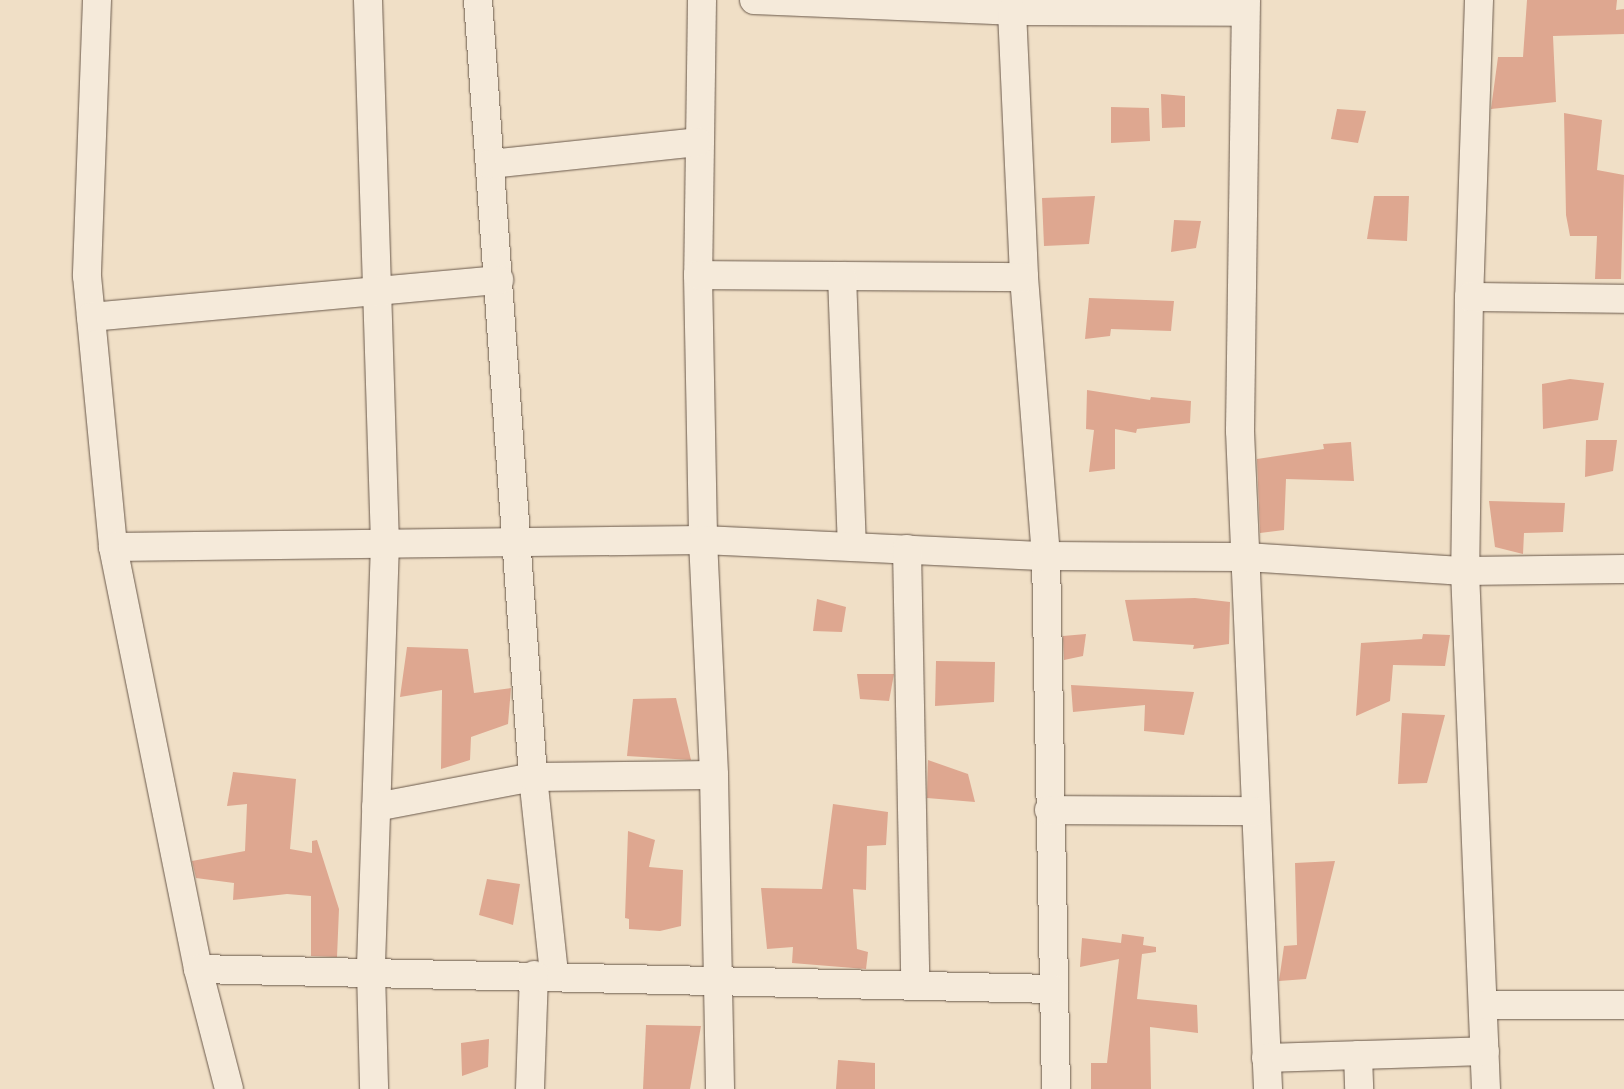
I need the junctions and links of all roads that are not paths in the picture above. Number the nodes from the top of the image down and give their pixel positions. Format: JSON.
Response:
{"nodes":[{"id":1,"x":97,"y":0,"type":"edge"},
{"id":2,"x":368,"y":0,"type":"edge"},
{"id":3,"x":478,"y":0,"type":"edge"},
{"id":4,"x":702,"y":0,"type":"edge"},
{"id":5,"x":754,"y":0,"type":"edge"},
{"id":6,"x":1479,"y":0,"type":"edge"},
{"id":7,"x":883,"y":2,"type":"edge"},
{"id":8,"x":1245,"y":6,"type":"edge"},
{"id":9,"x":1012,"y":11,"type":"junction"},
{"id":10,"x":698,"y":142,"type":"junction"},
{"id":11,"x":490,"y":164,"type":"junction"},
{"id":12,"x":698,"y":275,"type":"junction"},
{"id":13,"x":842,"y":276,"type":"junction"},
{"id":14,"x":1024,"y":277,"type":"junction"},
{"id":15,"x":499,"y":280,"type":"junction"},
{"id":16,"x":375,"y":291,"type":"junction"},
{"id":17,"x":1468,"y":298,"type":"junction"},
{"id":18,"x":1624,"y":299,"type":"edge"},
{"id":19,"x":91,"y":316,"type":"junction"},
{"id":20,"x":703,"y":540,"type":"junction"},
{"id":21,"x":518,"y":541,"type":"junction"},
{"id":22,"x":385,"y":543,"type":"junction"},
{"id":23,"x":852,"y":545,"type":"junction"},
{"id":24,"x":113,"y":547,"type":"junction"},
{"id":25,"x":907,"y":549,"type":"junction"},
{"id":26,"x":1046,"y":556,"type":"junction"},
{"id":27,"x":1246,"y":558,"type":"junction"},
{"id":28,"x":1624,"y":569,"type":"edge"},
{"id":29,"x":1465,"y":571,"type":"junction"},
{"id":30,"x":714,"y":775,"type":"junction"},
{"id":31,"x":533,"y":777,"type":"junction"},
{"id":32,"x":376,"y":807,"type":"junction"},
{"id":33,"x":1049,"y":810,"type":"junction"},
{"id":34,"x":1256,"y":811,"type":"junction"},
{"id":35,"x":198,"y":969,"type":"junction"},
{"id":36,"x":371,"y":971,"type":"junction"},
{"id":37,"x":544,"y":975,"type":"junction"},
{"id":38,"x":718,"y":979,"type":"junction"},
{"id":39,"x":915,"y":985,"type":"junction"},
{"id":40,"x":1053,"y":989,"type":"junction"},
{"id":41,"x":1484,"y":1005,"type":"junction"},
{"id":42,"x":1624,"y":1005,"type":"edge"},
{"id":43,"x":1485,"y":1051,"type":"junction"},
{"id":44,"x":1358,"y":1055,"type":"junction"},
{"id":45,"x":1266,"y":1058,"type":"junction"},
{"id":46,"x":229,"y":1089,"type":"edge"},
{"id":47,"x":374,"y":1089,"type":"edge"},
{"id":48,"x":530,"y":1089,"type":"edge"},
{"id":49,"x":720,"y":1089,"type":"edge"},
{"id":50,"x":1056,"y":1089,"type":"edge"},
{"id":51,"x":1268,"y":1089,"type":"edge"},
{"id":52,"x":1359,"y":1089,"type":"edge"},
{"id":53,"x":1486,"y":1089,"type":"edge"}],
"edges":[{"from":1,"to":19,"type":"street"},
{"from":2,"to":16,"type":"street"},
{"from":3,"to":11,"type":"street"},
{"from":4,"to":10,"type":"street"},
{"from":5,"to":7,"type":"street"},
{"from":6,"to":17,"type":"street"},
{"from":7,"to":9,"type":"street"},
{"from":8,"to":9,"type":"street"},
{"from":8,"to":27,"type":"street"},
{"from":9,"to":14,"type":"street"},
{"from":10,"to":11,"type":"street"},
{"from":10,"to":12,"type":"street"},
{"from":11,"to":15,"type":"street"},
{"from":12,"to":13,"type":"street"},
{"from":12,"to":20,"type":"street"},
{"from":13,"to":14,"type":"street"},
{"from":13,"to":23,"type":"street"},
{"from":14,"to":26,"type":"street"},
{"from":15,"to":16,"type":"street"},
{"from":15,"to":21,"type":"street"},
{"from":16,"to":19,"type":"street"},
{"from":16,"to":22,"type":"street"},
{"from":17,"to":18,"type":"street"},
{"from":17,"to":29,"type":"street"},
{"from":19,"to":24,"type":"street"},
{"from":20,"to":21,"type":"street"},
{"from":20,"to":23,"type":"street"},
{"from":20,"to":30,"type":"street"},
{"from":21,"to":22,"type":"street"},
{"from":21,"to":31,"type":"street"},
{"from":22,"to":24,"type":"street"},
{"from":22,"to":32,"type":"street"},
{"from":23,"to":25,"type":"street"},
{"from":24,"to":35,"type":"street"},
{"from":25,"to":26,"type":"street"},
{"from":25,"to":39,"type":"street"},
{"from":26,"to":27,"type":"street"},
{"from":26,"to":33,"type":"street"},
{"from":27,"to":29,"type":"street"},
{"from":27,"to":34,"type":"street"},
{"from":28,"to":29,"type":"street"},
{"from":29,"to":41,"type":"street"},
{"from":30,"to":31,"type":"street"},
{"from":30,"to":38,"type":"street"},
{"from":31,"to":32,"type":"street"},
{"from":31,"to":37,"type":"street"},
{"from":32,"to":36,"type":"street"},
{"from":33,"to":34,"type":"street"},
{"from":33,"to":40,"type":"street"},
{"from":34,"to":45,"type":"street"},
{"from":35,"to":36,"type":"street"},
{"from":35,"to":46,"type":"street"},
{"from":36,"to":37,"type":"street"},
{"from":36,"to":47,"type":"street"},
{"from":37,"to":38,"type":"street"},
{"from":37,"to":48,"type":"street"},
{"from":38,"to":39,"type":"street"},
{"from":38,"to":49,"type":"street"},
{"from":39,"to":40,"type":"street"},
{"from":40,"to":50,"type":"street"},
{"from":41,"to":42,"type":"street"},
{"from":41,"to":43,"type":"street"},
{"from":43,"to":44,"type":"street"},
{"from":43,"to":53,"type":"street"},
{"from":44,"to":45,"type":"street"},
{"from":44,"to":52,"type":"street"},
{"from":45,"to":51,"type":"street"}]}
